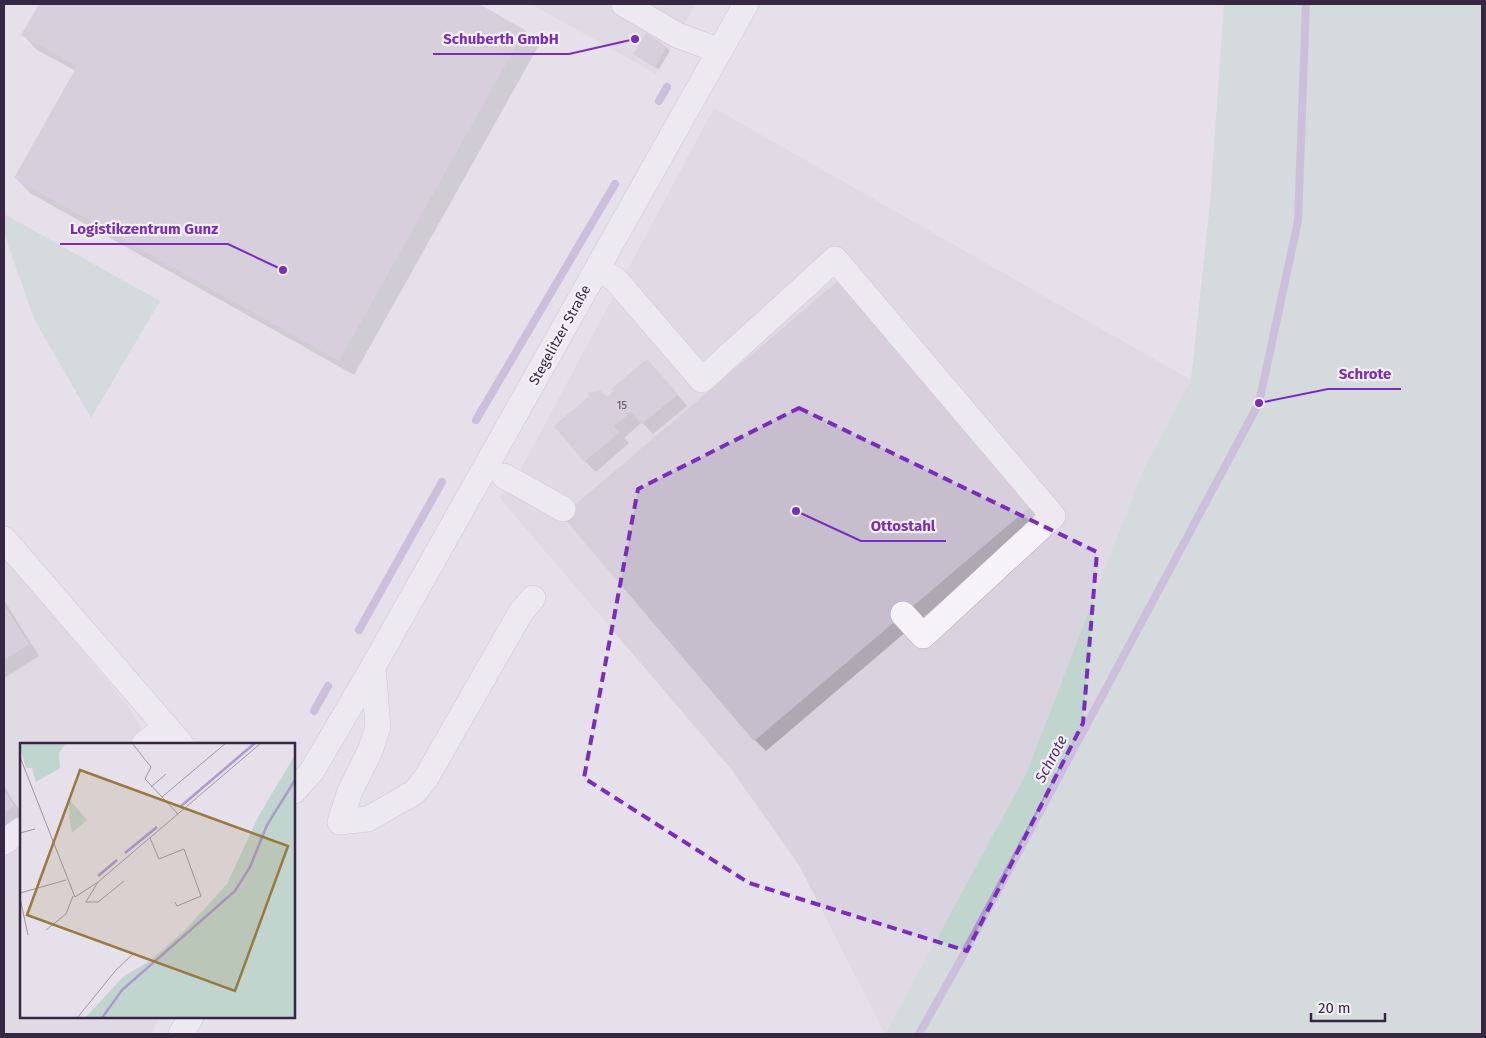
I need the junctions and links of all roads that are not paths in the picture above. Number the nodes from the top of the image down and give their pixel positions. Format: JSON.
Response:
{"nodes":[{"id":1,"x":624,"y":4,"type":"edge"},
{"id":2,"x":746,"y":4,"type":"edge"},
{"id":3,"x":720,"y":51,"type":"junction"},
{"id":4,"x":597,"y":269,"type":"junction"},
{"id":5,"x":504,"y":476,"type":"dead end"},
{"id":6,"x":563,"y":509,"type":"dead end"},
{"id":7,"x":4,"y":539,"type":"edge"},
{"id":8,"x":533,"y":598,"type":"dead end"},
{"id":9,"x":903,"y":614,"type":"dead end"},
{"id":10,"x":373,"y":667,"type":"junction"},
{"id":11,"x":173,"y":736,"type":"edge"},
{"id":12,"x":148,"y":743,"type":"edge"},
{"id":13,"x":295,"y":791,"type":"edge"},
{"id":14,"x":20,"y":831,"type":"edge"},
{"id":15,"x":4,"y":842,"type":"edge"},
{"id":16,"x":190,"y":1018,"type":"edge"},
{"id":17,"x":181,"y":1034,"type":"edge"}],
"edges":[{"from":1,"to":3,"type":"street"},
{"from":2,"to":3,"type":"street","name":"Stegelitzer Straße"},
{"from":3,"to":4,"type":"street","name":"Stegelitzer Straße"},
{"from":4,"to":9,"type":"street"},
{"from":4,"to":10,"type":"street","name":"Stegelitzer Straße"},
{"from":5,"to":6,"type":"street"},
{"from":7,"to":11,"type":"street"},
{"from":8,"to":10,"type":"street"},
{"from":10,"to":13,"type":"street","name":"Stegelitzer Straße"},
{"from":11,"to":12,"type":"street"},
{"from":14,"to":15,"type":"street"},
{"from":16,"to":17,"type":"street"}]}
